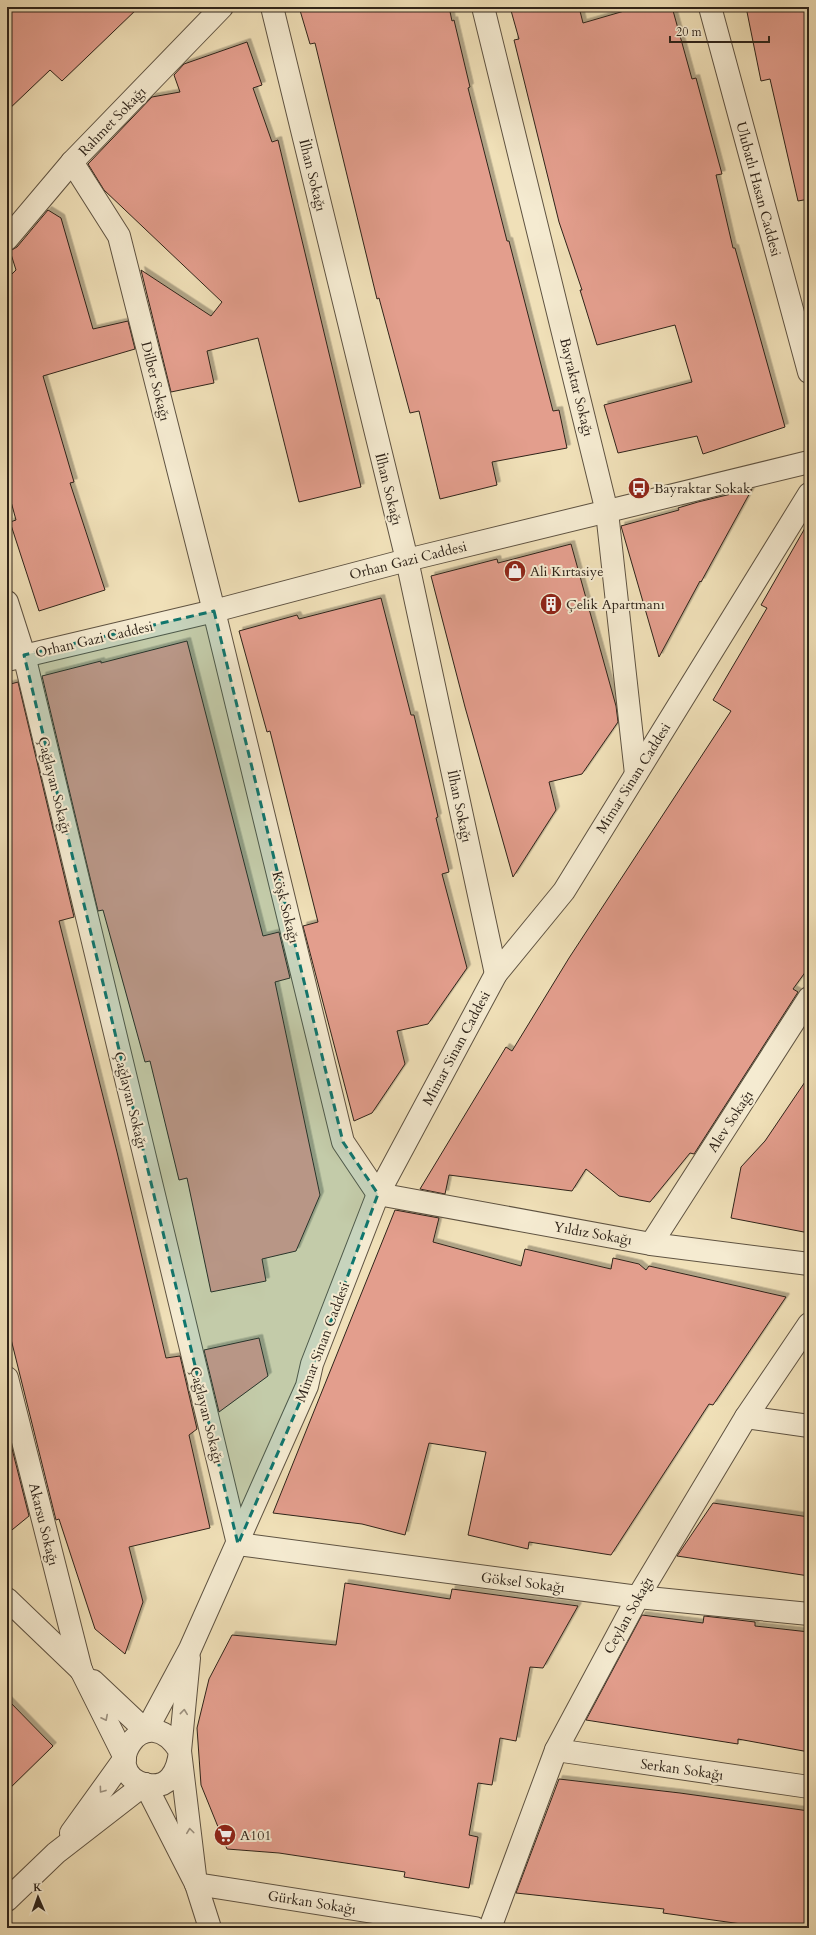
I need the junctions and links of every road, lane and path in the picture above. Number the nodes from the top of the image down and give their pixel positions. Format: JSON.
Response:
{"nodes":[{"id":1,"x":222,"y":7,"type":"edge"},
{"id":2,"x":272,"y":7,"type":"edge"},
{"id":3,"x":483,"y":7,"type":"edge"},
{"id":4,"x":710,"y":7,"type":"edge"},
{"id":5,"x":72,"y":162,"type":"junction"},
{"id":6,"x":7,"y":239,"type":"edge"},
{"id":7,"x":809,"y":372,"type":"edge"},
{"id":8,"x":809,"y":462,"type":"edge"},
{"id":9,"x":809,"y":494,"type":"edge"},
{"id":10,"x":607,"y":512,"type":"junction"},
{"id":11,"x":407,"y":560,"type":"junction"},
{"id":12,"x":7,"y":602,"type":"edge"},
{"id":13,"x":214,"y":610,"type":"junction"},
{"id":14,"x":15,"y":658,"type":"edge"},
{"id":15,"x":636,"y":774,"type":"junction"},
{"id":16,"x":496,"y":974,"type":"junction"},
{"id":17,"x":809,"y":998,"type":"edge"},
{"id":18,"x":378,"y":1194,"type":"junction"},
{"id":19,"x":651,"y":1244,"type":"junction"},
{"id":20,"x":809,"y":1264,"type":"edge"},
{"id":21,"x":809,"y":1324,"type":"edge"},
{"id":22,"x":7,"y":1378,"type":"edge"},
{"id":23,"x":746,"y":1417,"type":"junction"},
{"id":24,"x":809,"y":1426,"type":"edge"},
{"id":25,"x":238,"y":1544,"type":"junction"},
{"id":26,"x":638,"y":1597,"type":"junction"},
{"id":27,"x":7,"y":1599,"type":"edge"},
{"id":28,"x":809,"y":1614,"type":"edge"},
{"id":29,"x":190,"y":1649,"type":"junction"},
{"id":30,"x":81,"y":1670,"type":"junction"},
{"id":31,"x":146,"y":1731,"type":"junction"},
{"id":32,"x":556,"y":1750,"type":"junction"},
{"id":33,"x":180,"y":1751,"type":"junction"},
{"id":34,"x":125,"y":1758,"type":"junction"},
{"id":35,"x":145,"y":1784,"type":"junction"},
{"id":36,"x":809,"y":1788,"type":"edge"},
{"id":37,"x":56,"y":1853,"type":"junction"},
{"id":38,"x":196,"y":1884,"type":"junction"},
{"id":39,"x":7,"y":1900,"type":"edge"},
{"id":40,"x":210,"y":1928,"type":"edge"},
{"id":41,"x":475,"y":1928,"type":"edge"},
{"id":42,"x":490,"y":1928,"type":"edge"}],
"edges":[{"from":1,"to":5,"type":"street","name":"Rahmet Sokağı"},
{"from":2,"to":11,"type":"street","name":"İlhan Sokağı"},
{"from":3,"to":10,"type":"street","name":"Bayraktar Sokağı"},
{"from":4,"to":7,"type":"street","name":"Ulubatlı Hasan Caddesi"},
{"from":5,"to":6,"type":"street","name":"Rahmet Sokağı"},
{"from":5,"to":13,"type":"street","name":"Dilber Sokağı"},
{"from":8,"to":10,"type":"street","name":"Orhan Gazi Caddesi"},
{"from":9,"to":15,"type":"street","name":"Mimar Sinan Caddesi"},
{"from":10,"to":11,"type":"street","name":"Orhan Gazi Caddesi"},
{"from":10,"to":15,"type":"street","name":"Bayraktar Sokağı"},
{"from":11,"to":13,"type":"street","name":"Orhan Gazi Caddesi"},
{"from":11,"to":16,"type":"street","name":"İlhan Sokağı"},
{"from":12,"to":14,"type":"street","name":"Çağlayan Sokağı"},
{"from":13,"to":14,"type":"street","name":"Orhan Gazi Caddesi"},
{"from":13,"to":18,"type":"street","name":"Köşk Sokağı"},
{"from":14,"to":25,"type":"street","name":"Çağlayan Sokağı"},
{"from":15,"to":16,"type":"street","name":"Mimar Sinan Caddesi"},
{"from":16,"to":18,"type":"street","name":"Mimar Sinan Caddesi"},
{"from":17,"to":19,"type":"street","name":"Alev Sokağı"},
{"from":18,"to":19,"type":"street","name":"Yıldız Sokağı"},
{"from":18,"to":25,"type":"street","name":"Mimar Sinan Caddesi"},
{"from":19,"to":20,"type":"street","name":"Yıldız Sokağı"},
{"from":21,"to":23,"type":"street","name":"Ceylan Sokağı"},
{"from":22,"to":30,"type":"street","name":"Akarsu Sokağı"},
{"from":23,"to":24,"type":"street"},
{"from":23,"to":26,"type":"street","name":"Ceylan Sokağı"},
{"from":25,"to":26,"type":"street","name":"Göksel Sokağı"},
{"from":25,"to":29,"type":"street","name":"Mimar Sinan Caddesi"},
{"from":26,"to":28,"type":"street","name":"Göksel Sokağı"},
{"from":26,"to":32,"type":"street","name":"Ceylan Sokağı"},
{"from":27,"to":30,"type":"street"},
{"from":29,"to":31,"type":"street"},
{"from":33,"to":29,"type":"street","one_way":true},
{"from":30,"to":31,"type":"street"},
{"from":30,"to":34,"type":"street","one_way":true},
{"from":31,"to":33,"type":"street"},
{"from":31,"to":34,"type":"street"},
{"from":32,"to":36,"type":"street","name":"Serkan Sokağı"},
{"from":32,"to":42,"type":"street","name":"Ceylan Sokağı"},
{"from":33,"to":35,"type":"street"},
{"from":38,"to":33,"type":"street","one_way":true},
{"from":34,"to":35,"type":"street"},
{"from":34,"to":37,"type":"street","one_way":true},
{"from":35,"to":37,"type":"street"},
{"from":35,"to":38,"type":"street"},
{"from":37,"to":39,"type":"street"},
{"from":38,"to":40,"type":"street"},
{"from":38,"to":41,"type":"street","name":"Gürkan Sokağı"}]}
